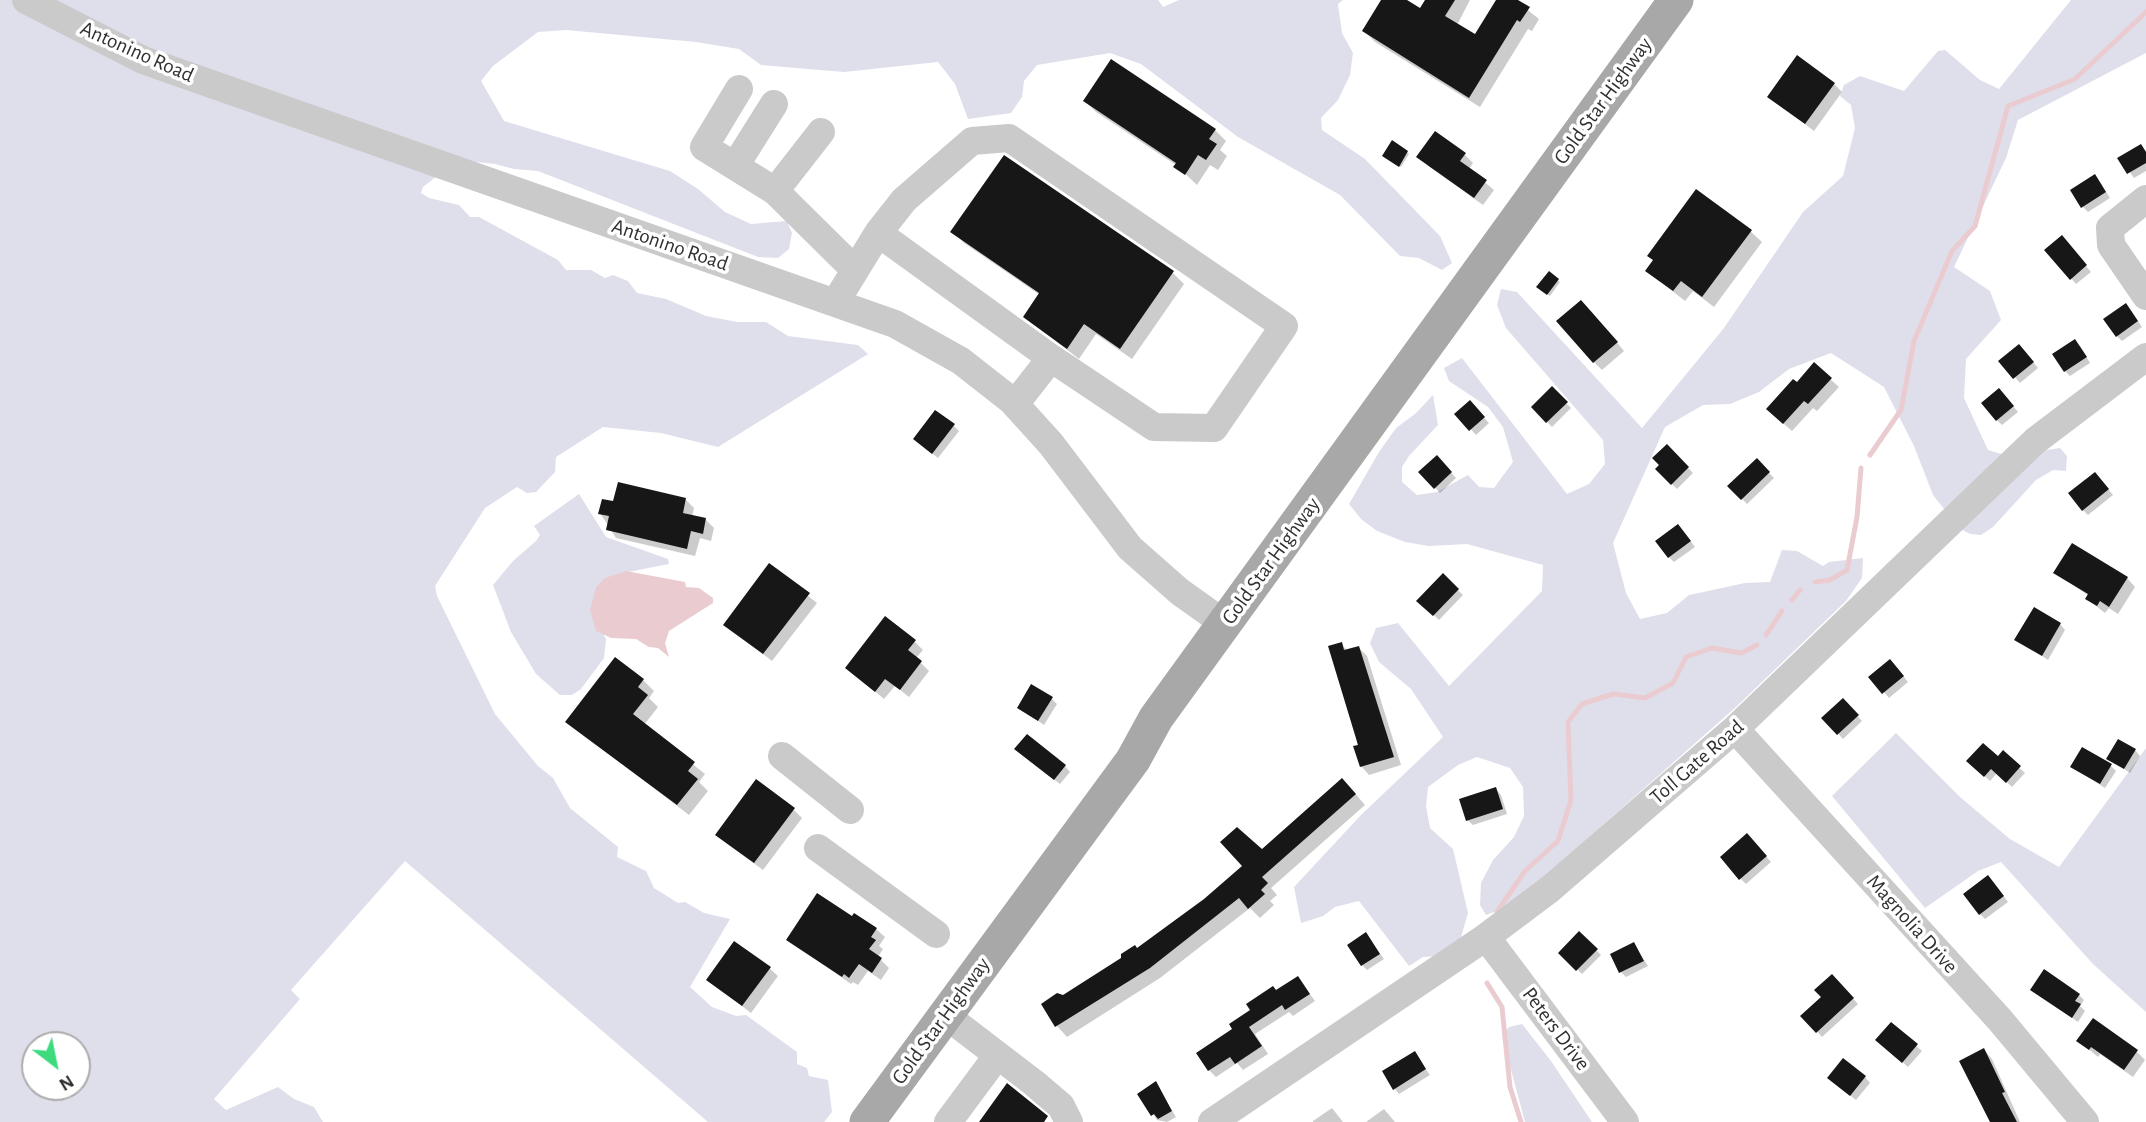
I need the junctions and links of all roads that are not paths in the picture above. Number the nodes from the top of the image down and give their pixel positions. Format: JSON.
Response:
{"nodes":[{"id":1,"x":26,"y":0,"type":"edge"},
{"id":2,"x":1676,"y":0,"type":"edge"},
{"id":3,"x":739,"y":89,"type":"dead end"},
{"id":4,"x":775,"y":104,"type":"dead end"},
{"id":5,"x":821,"y":131,"type":"dead end"},
{"id":6,"x":735,"y":166,"type":"junction"},
{"id":7,"x":775,"y":191,"type":"junction"},
{"id":8,"x":2146,"y":199,"type":"edge"},
{"id":9,"x":878,"y":233,"type":"junction"},
{"id":10,"x":854,"y":269,"type":"junction"},
{"id":11,"x":2146,"y":296,"type":"edge"},
{"id":12,"x":835,"y":303,"type":"junction"},
{"id":13,"x":2146,"y":357,"type":"edge"},
{"id":14,"x":1051,"y":358,"type":"junction"},
{"id":15,"x":1016,"y":404,"type":"junction"},
{"id":16,"x":1225,"y":624,"type":"junction"},
{"id":17,"x":1735,"y":729,"type":"junction"},
{"id":18,"x":782,"y":756,"type":"dead end"},
{"id":19,"x":850,"y":810,"type":"dead end"},
{"id":20,"x":818,"y":848,"type":"dead end"},
{"id":21,"x":936,"y":934,"type":"dead end"},
{"id":22,"x":1486,"y":937,"type":"junction"},
{"id":23,"x":944,"y":1014,"type":"junction"},
{"id":24,"x":996,"y":1056,"type":"junction"},
{"id":25,"x":867,"y":1122,"type":"edge"},
{"id":26,"x":948,"y":1122,"type":"edge"},
{"id":27,"x":1069,"y":1122,"type":"edge"},
{"id":28,"x":1212,"y":1122,"type":"edge"},
{"id":29,"x":1625,"y":1122,"type":"edge"},
{"id":30,"x":2085,"y":1122,"type":"edge"}],
"edges":[{"from":1,"to":12,"type":"street","name":"Antonino Road"},
{"from":2,"to":16,"type":"main road","name":"Gold Star Highway"},
{"from":3,"to":6,"type":"street"},
{"from":4,"to":6,"type":"street"},
{"from":5,"to":7,"type":"street"},
{"from":6,"to":7,"type":"street"},
{"from":7,"to":10,"type":"street"},
{"from":8,"to":11,"type":"street"},
{"from":9,"to":10,"type":"street"},
{"from":9,"to":14,"type":"street"},
{"from":9,"to":14,"type":"street"},
{"from":10,"to":12,"type":"street"},
{"from":12,"to":15,"type":"street","name":"Antonino Road"},
{"from":13,"to":17,"type":"street","name":"Toll Gate Road"},
{"from":14,"to":15,"type":"street"},
{"from":15,"to":16,"type":"street","name":"Antonino Road"},
{"from":16,"to":23,"type":"main road","name":"Gold Star Highway"},
{"from":17,"to":22,"type":"street","name":"Toll Gate Road"},
{"from":17,"to":30,"type":"street","name":"Magnolia Drive"},
{"from":18,"to":19,"type":"street"},
{"from":20,"to":21,"type":"street"},
{"from":22,"to":28,"type":"street","name":"Toll Gate Road"},
{"from":22,"to":29,"type":"street","name":"Peters Drive"},
{"from":23,"to":24,"type":"street"},
{"from":23,"to":25,"type":"main road","name":"Gold Star Highway"},
{"from":24,"to":26,"type":"street"},
{"from":24,"to":27,"type":"street"}]}
